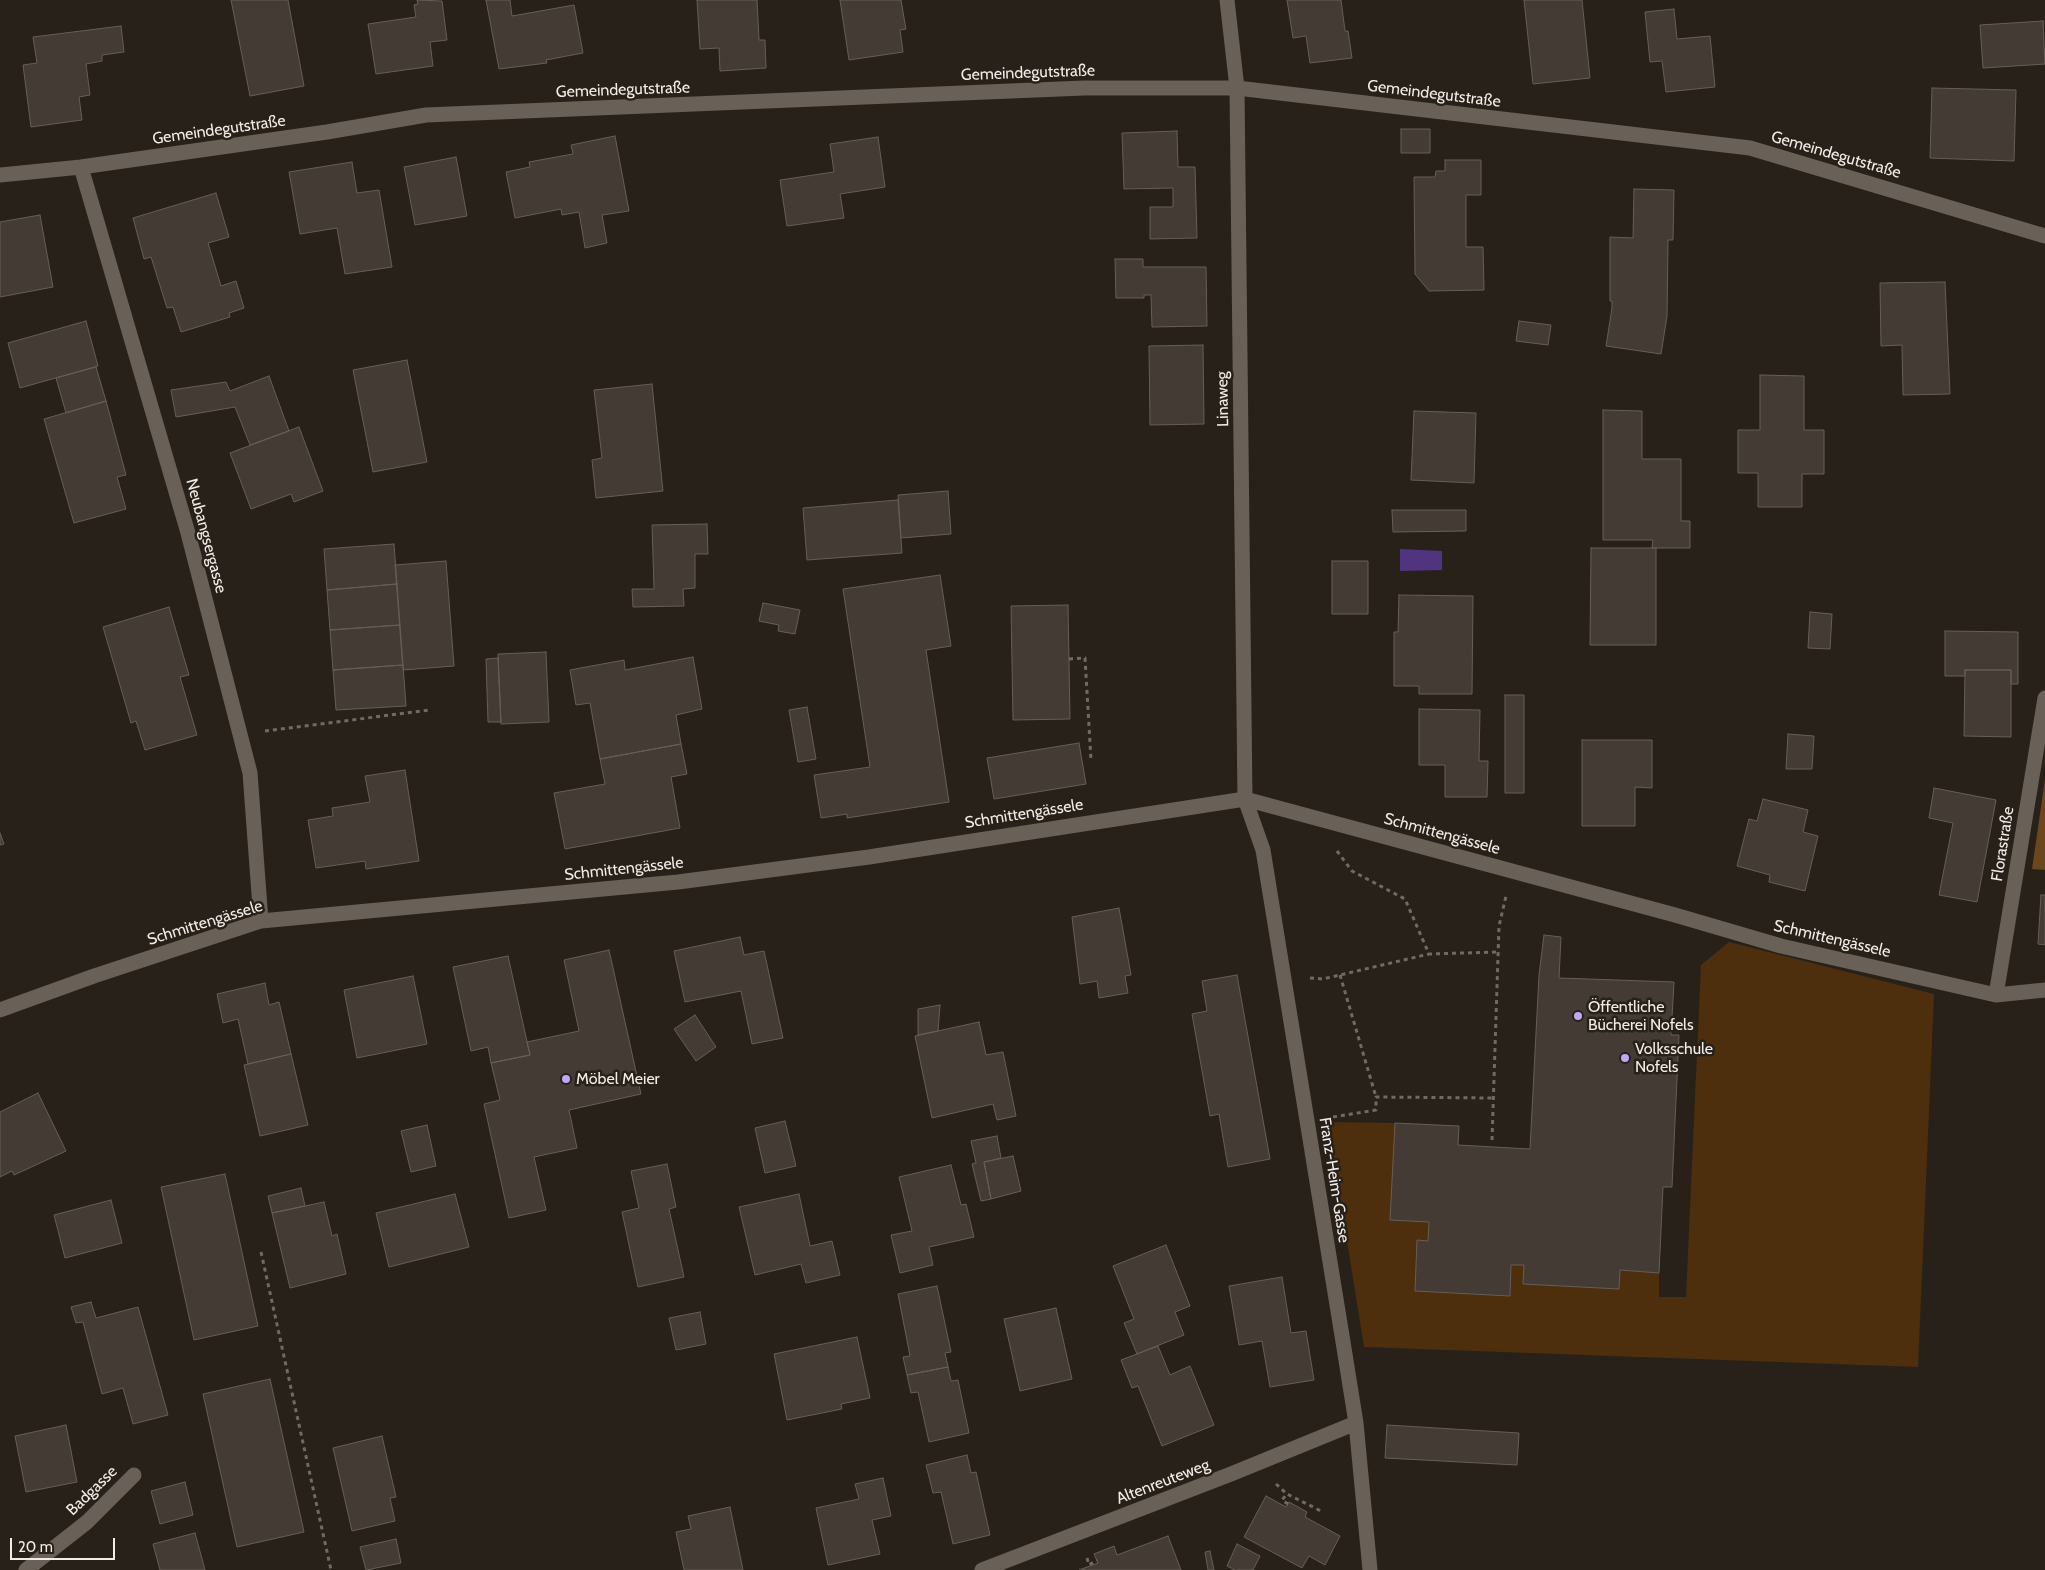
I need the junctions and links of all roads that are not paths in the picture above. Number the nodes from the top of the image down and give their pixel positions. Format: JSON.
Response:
{"nodes":[{"id":1,"x":1227,"y":0,"type":"edge"},
{"id":2,"x":1237,"y":88,"type":"junction"},
{"id":3,"x":81,"y":167,"type":"junction"},
{"id":4,"x":0,"y":175,"type":"edge"},
{"id":5,"x":2045,"y":236,"type":"edge"},
{"id":6,"x":2045,"y":698,"type":"edge"},
{"id":7,"x":1245,"y":799,"type":"junction"},
{"id":8,"x":261,"y":921,"type":"junction"},
{"id":9,"x":2045,"y":990,"type":"edge"},
{"id":10,"x":1996,"y":995,"type":"junction"},
{"id":11,"x":0,"y":1010,"type":"edge"},
{"id":12,"x":1356,"y":1423,"type":"junction"},
{"id":13,"x":134,"y":1475,"type":"dead end"},
{"id":14,"x":26,"y":1570,"type":"edge"},
{"id":15,"x":982,"y":1570,"type":"edge"},
{"id":16,"x":1370,"y":1570,"type":"edge"}],
"edges":[{"from":1,"to":2,"type":"street","name":"Linaweg"},
{"from":2,"to":3,"type":"street","name":"Gemeindegutstraße"},
{"from":2,"to":5,"type":"street","name":"Gemeindegutstraße"},
{"from":2,"to":7,"type":"street","name":"Linaweg"},
{"from":3,"to":4,"type":"street","name":"Gemeindegutstraße"},
{"from":3,"to":8,"type":"street","name":"Neubangsergasse"},
{"from":6,"to":10,"type":"street","name":"Florastraße"},
{"from":7,"to":8,"type":"street","name":"Schmittengässele"},
{"from":7,"to":10,"type":"street","name":"Schmittengässele"},
{"from":7,"to":12,"type":"street","name":"Franz-Heim-Gasse"},
{"from":8,"to":11,"type":"street","name":"Schmittengässele"},
{"from":9,"to":10,"type":"street","name":"Schmittengässele"},
{"from":12,"to":15,"type":"street","name":"Altenreuteweg"},
{"from":12,"to":16,"type":"street","name":"Franz-Heim-Gasse"},
{"from":13,"to":14,"type":"street","name":"Badgasse"}]}
